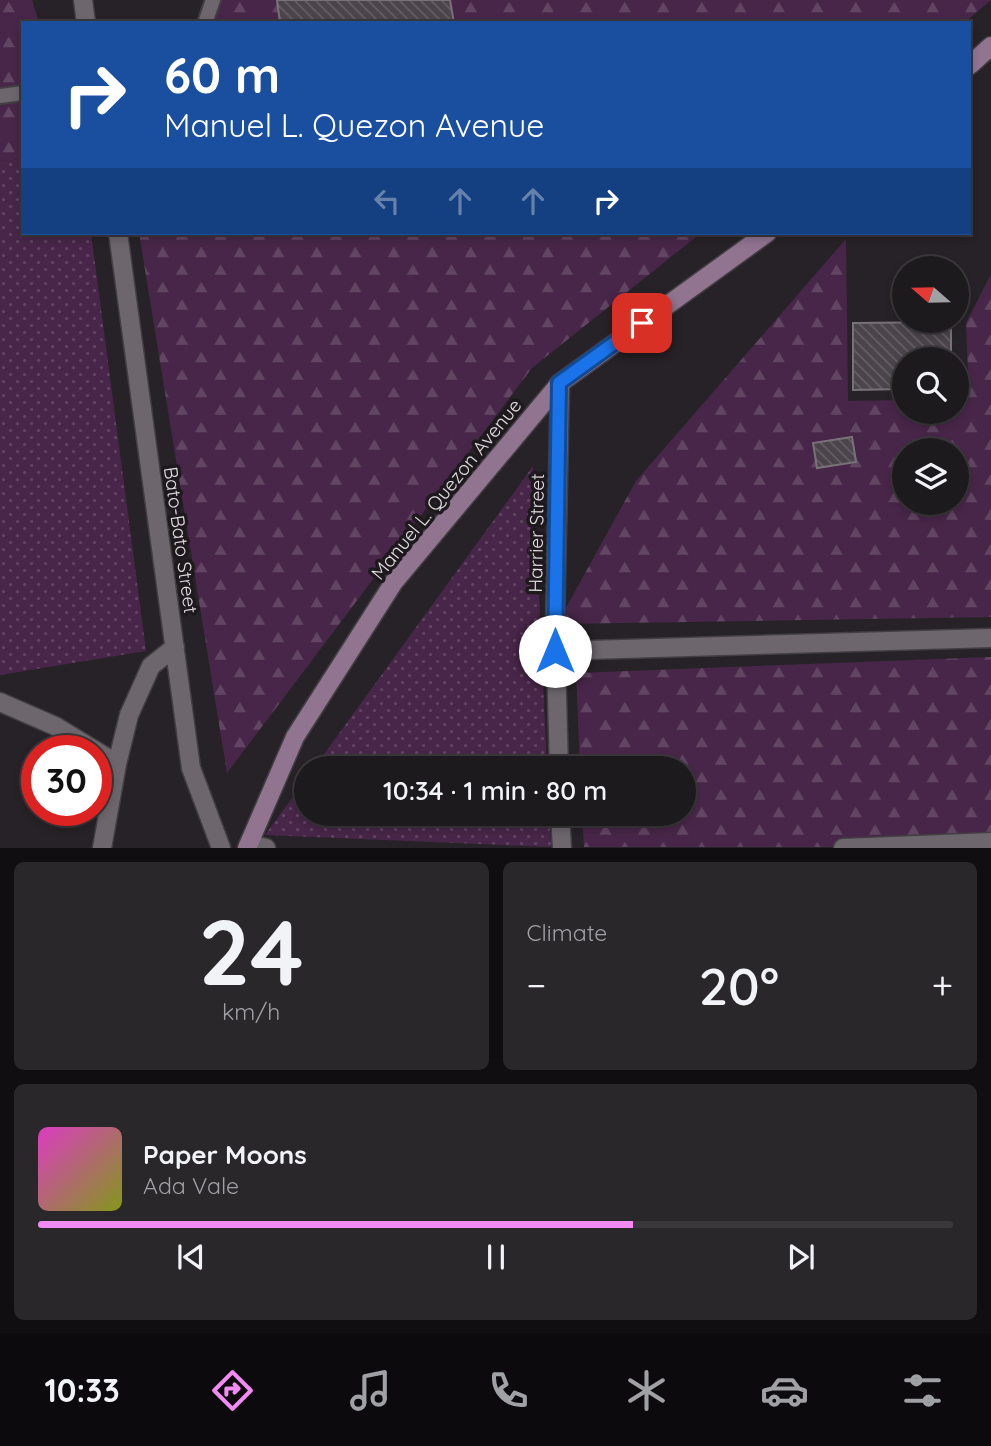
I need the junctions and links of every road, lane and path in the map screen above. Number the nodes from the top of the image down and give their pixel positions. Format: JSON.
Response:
{"nodes":[{"id":1,"x":83,"y":0,"type":"edge"},
{"id":2,"x":213,"y":0,"type":"edge"},
{"id":3,"x":86,"y":21,"type":"edge"},
{"id":4,"x":206,"y":21,"type":"edge"},
{"id":5,"x":991,"y":46,"type":"edge"},
{"id":6,"x":971,"y":64,"type":"edge"},
{"id":7,"x":21,"y":93,"type":"edge"},
{"id":8,"x":0,"y":96,"type":"edge"},
{"id":9,"x":118,"y":235,"type":"edge"},
{"id":10,"x":764,"y":235,"type":"edge"},
{"id":11,"x":559,"y":383,"type":"junction"},
{"id":12,"x":991,"y":638,"type":"edge"},
{"id":13,"x":175,"y":647,"type":"junction"},
{"id":14,"x":555,"y":651,"type":"junction"},
{"id":15,"x":0,"y":702,"type":"edge"},
{"id":16,"x":70,"y":735,"type":"edge"},
{"id":17,"x":559,"y":756,"type":"edge"},
{"id":18,"x":112,"y":761,"type":"edge"},
{"id":19,"x":117,"y":764,"type":"junction"},
{"id":20,"x":561,"y":826,"type":"edge"},
{"id":21,"x":991,"y":842,"type":"edge"},
{"id":22,"x":254,"y":846,"type":"edge"},
{"id":23,"x":102,"y":848,"type":"edge"},
{"id":24,"x":221,"y":848,"type":"edge"},
{"id":25,"x":562,"y":848,"type":"edge"},
{"id":26,"x":843,"y":848,"type":"edge"}],
"edges":[{"from":1,"to":3,"type":"street"},
{"from":2,"to":4,"type":"lane"},
{"from":5,"to":6,"type":"street"},
{"from":7,"to":8,"type":"lane"},
{"from":9,"to":13,"type":"street","name":"Bato-Bato Street"},
{"from":10,"to":11,"type":"street","name":"Manuel L. Quezon Avenue"},
{"from":11,"to":14,"type":"street","name":"Harrier Street"},
{"from":11,"to":22,"type":"street","name":"Manuel L. Quezon Avenue"},
{"from":12,"to":14,"type":"street"},
{"from":13,"to":19,"type":"street"},
{"from":13,"to":24,"type":"street","name":"Bato-Bato Street"},
{"from":14,"to":17,"type":"street","name":"Harrier Street"},
{"from":15,"to":16,"type":"street"},
{"from":18,"to":19,"type":"street"},
{"from":19,"to":23,"type":"street"},
{"from":20,"to":25,"type":"street"},
{"from":21,"to":26,"type":"street"}]}
